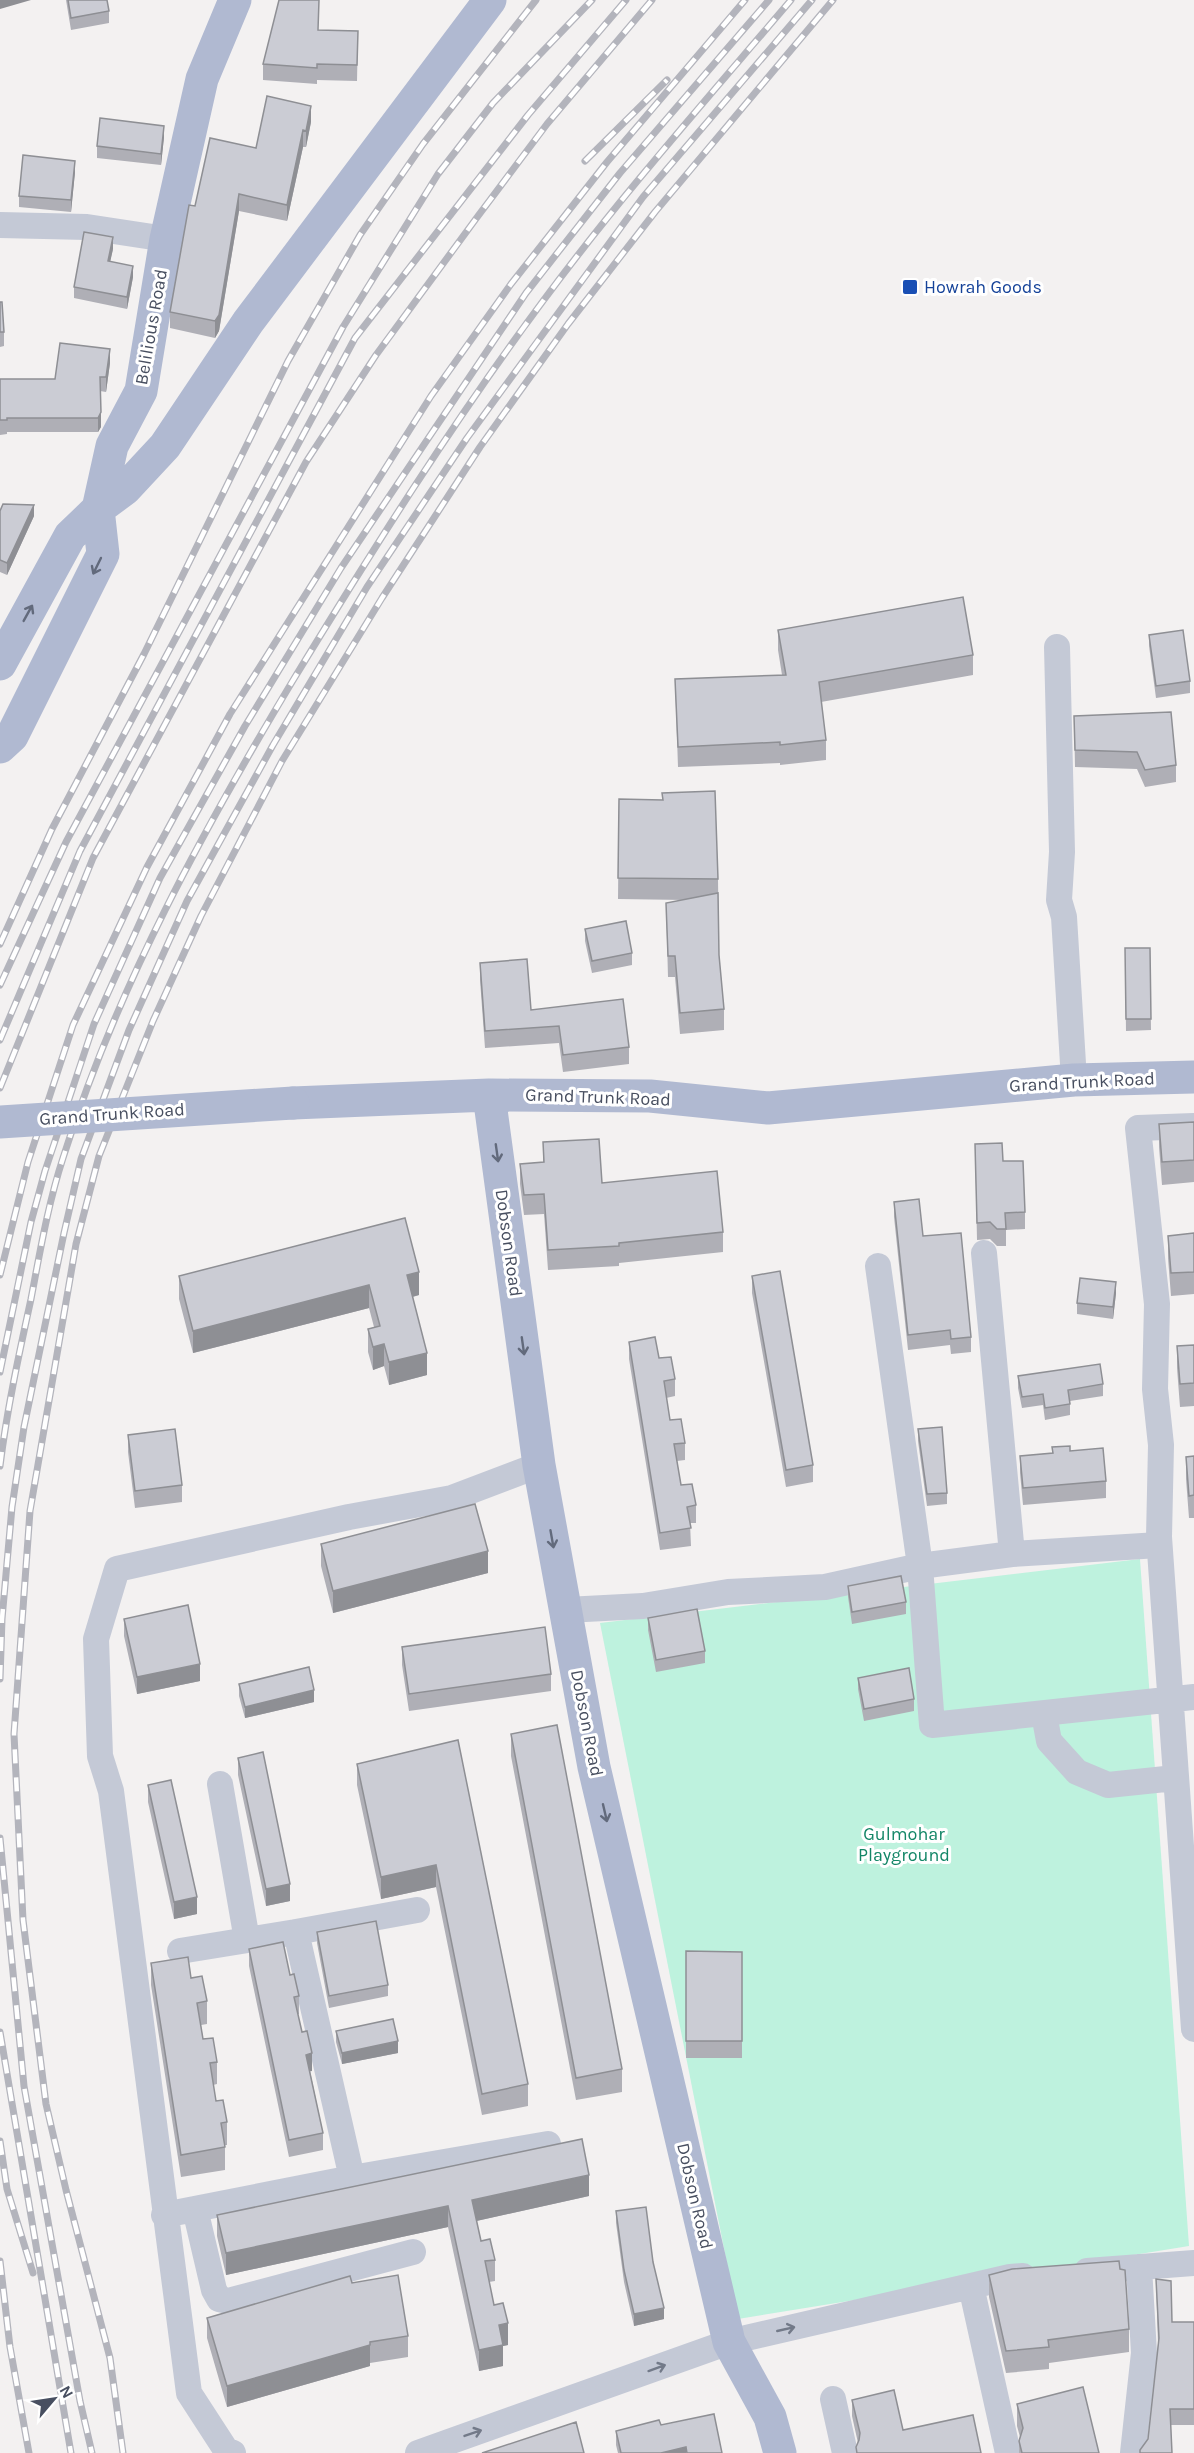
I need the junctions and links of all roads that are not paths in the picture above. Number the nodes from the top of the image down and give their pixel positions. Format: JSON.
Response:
{"nodes":[{"id":1,"x":235,"y":0,"type":"edge"},
{"id":2,"x":490,"y":0,"type":"edge"},
{"id":3,"x":0,"y":225,"type":"edge"},
{"id":4,"x":166,"y":239,"type":"junction"},
{"id":5,"x":98,"y":509,"type":"junction"},
{"id":6,"x":1057,"y":647,"type":"dead end"},
{"id":7,"x":0,"y":664,"type":"edge"},
{"id":8,"x":0,"y":747,"type":"edge"},
{"id":9,"x":1194,"y":1077,"type":"edge"},
{"id":10,"x":1074,"y":1080,"type":"junction"},
{"id":11,"x":489,"y":1095,"type":"junction"},
{"id":12,"x":0,"y":1122,"type":"edge"},
{"id":13,"x":1194,"y":1126,"type":"edge"},
{"id":14,"x":984,"y":1253,"type":"dead end"},
{"id":15,"x":878,"y":1266,"type":"dead end"},
{"id":16,"x":539,"y":1465,"type":"junction"},
{"id":17,"x":1159,"y":1545,"type":"junction"},
{"id":18,"x":1012,"y":1554,"type":"junction"},
{"id":19,"x":920,"y":1566,"type":"junction"},
{"id":20,"x":566,"y":1610,"type":"junction"},
{"id":21,"x":1183,"y":1699,"type":"edge"},
{"id":22,"x":1044,"y":1714,"type":"junction"},
{"id":23,"x":1175,"y":1778,"type":"junction"},
{"id":24,"x":220,"y":1784,"type":"dead end"},
{"id":25,"x":417,"y":1910,"type":"dead end"},
{"id":26,"x":296,"y":1932,"type":"junction"},
{"id":27,"x":247,"y":1940,"type":"junction"},
{"id":28,"x":180,"y":1951,"type":"dead end"},
{"id":29,"x":1194,"y":2029,"type":"edge"},
{"id":30,"x":548,"y":2144,"type":"edge"},
{"id":31,"x":352,"y":2178,"type":"junction"},
{"id":32,"x":195,"y":2209,"type":"junction"},
{"id":33,"x":164,"y":2215,"type":"junction"},
{"id":34,"x":413,"y":2252,"type":"dead end"},
{"id":35,"x":1194,"y":2263,"type":"edge"},
{"id":36,"x":1139,"y":2267,"type":"junction"},
{"id":37,"x":971,"y":2286,"type":"junction"},
{"id":38,"x":729,"y":2342,"type":"junction"},
{"id":39,"x":833,"y":2399,"type":"dead end"},
{"id":40,"x":233,"y":2453,"type":"edge"},
{"id":41,"x":418,"y":2453,"type":"edge"},
{"id":42,"x":780,"y":2453,"type":"edge"},
{"id":43,"x":845,"y":2453,"type":"edge"},
{"id":44,"x":1008,"y":2453,"type":"edge"},
{"id":45,"x":1133,"y":2453,"type":"edge"}],
"edges":[{"from":1,"to":4,"type":"main road","name":"Belilious Road"},
{"from":2,"to":5,"type":"main road"},
{"from":3,"to":4,"type":"street"},
{"from":4,"to":5,"type":"main road","name":"Belilious Road"},
{"from":7,"to":5,"type":"main road","one_way":true},
{"from":5,"to":8,"type":"main road","one_way":true},
{"from":6,"to":10,"type":"street"},
{"from":9,"to":10,"type":"main road","name":"Grand Trunk Road"},
{"from":10,"to":11,"type":"main road","name":"Grand Trunk Road"},
{"from":11,"to":12,"type":"main road","name":"Grand Trunk Road","bridge":true},
{"from":11,"to":16,"type":"main road","name":"Dobson Road","one_way":true},
{"from":13,"to":17,"type":"street"},
{"from":14,"to":18,"type":"street"},
{"from":15,"to":19,"type":"street"},
{"from":16,"to":20,"type":"main road","name":"Dobson Road","one_way":true},
{"from":16,"to":33,"type":"street"},
{"from":17,"to":18,"type":"street"},
{"from":17,"to":21,"type":"street"},
{"from":18,"to":19,"type":"street"},
{"from":19,"to":20,"type":"street"},
{"from":19,"to":22,"type":"street"},
{"from":20,"to":38,"type":"main road","name":"Dobson Road","one_way":true},
{"from":21,"to":22,"type":"street"},
{"from":21,"to":23,"type":"street"},
{"from":22,"to":23,"type":"street"},
{"from":23,"to":29,"type":"street"},
{"from":24,"to":27,"type":"street"},
{"from":25,"to":26,"type":"street"},
{"from":26,"to":27,"type":"street"},
{"from":26,"to":31,"type":"street"},
{"from":27,"to":28,"type":"street"},
{"from":30,"to":31,"type":"street"},
{"from":31,"to":32,"type":"street"},
{"from":32,"to":33,"type":"street"},
{"from":32,"to":34,"type":"street"},
{"from":33,"to":40,"type":"street"},
{"from":35,"to":36,"type":"street"},
{"from":36,"to":37,"type":"street"},
{"from":36,"to":45,"type":"street"},
{"from":38,"to":37,"type":"street","one_way":true},
{"from":37,"to":44,"type":"street"},
{"from":41,"to":38,"type":"street","one_way":true},
{"from":38,"to":42,"type":"main road","name":"Dobson Road"},
{"from":39,"to":43,"type":"street"}]}
